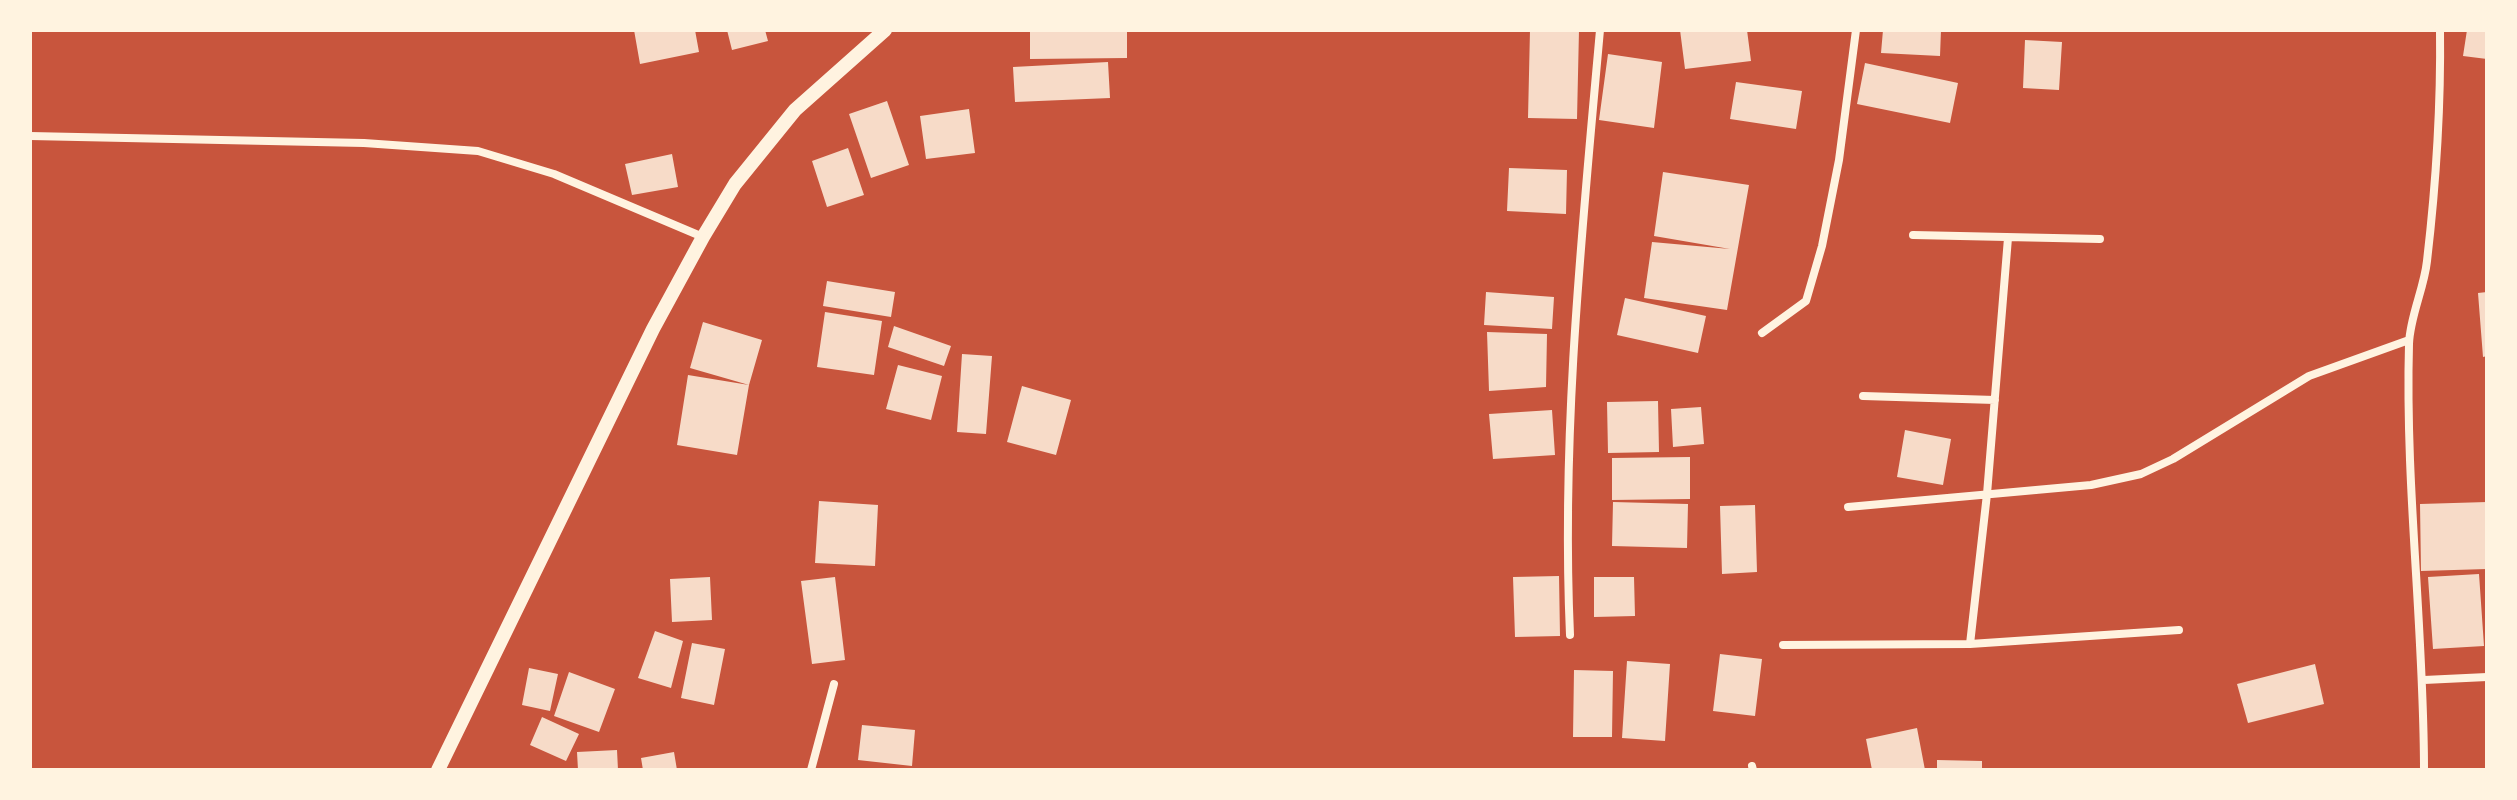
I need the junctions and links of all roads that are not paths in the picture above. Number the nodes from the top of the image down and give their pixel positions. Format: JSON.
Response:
{"nodes":[{"id":1,"x":885,"y":30,"type":"edge"},
{"id":2,"x":1600,"y":30,"type":"edge"},
{"id":3,"x":1856,"y":30,"type":"edge"},
{"id":4,"x":2440,"y":30,"type":"edge"},
{"id":5,"x":30,"y":136,"type":"edge"},
{"id":6,"x":1913,"y":235,"type":"dead end"},
{"id":7,"x":703,"y":237,"type":"junction"},
{"id":8,"x":2008,"y":238,"type":"junction"},
{"id":9,"x":2100,"y":239,"type":"dead end"},
{"id":10,"x":1762,"y":333,"type":"dead end"},
{"id":11,"x":2409,"y":340,"type":"junction"},
{"id":12,"x":1863,"y":396,"type":"dead end"},
{"id":13,"x":1995,"y":400,"type":"junction"},
{"id":14,"x":1987,"y":494,"type":"junction"},
{"id":15,"x":1848,"y":507,"type":"dead end"},
{"id":16,"x":2179,"y":630,"type":"dead end"},
{"id":17,"x":1570,"y":635,"type":"dead end"},
{"id":18,"x":1970,"y":644,"type":"junction"},
{"id":19,"x":1783,"y":645,"type":"dead end"},
{"id":20,"x":2487,"y":677,"type":"edge"},
{"id":21,"x":2424,"y":680,"type":"junction"},
{"id":22,"x":834,"y":684,"type":"dead end"},
{"id":23,"x":438,"y":770,"type":"edge"},
{"id":24,"x":811,"y":770,"type":"edge"},
{"id":25,"x":2424,"y":770,"type":"edge"}],
"edges":[{"from":1,"to":7,"type":"street"},
{"from":2,"to":17,"type":"street"},
{"from":3,"to":10,"type":"street"},
{"from":4,"to":11,"type":"street"},
{"from":5,"to":7,"type":"street"},
{"from":6,"to":8,"type":"street"},
{"from":7,"to":23,"type":"street"},
{"from":8,"to":9,"type":"street"},
{"from":8,"to":13,"type":"street"},
{"from":11,"to":14,"type":"street"},
{"from":11,"to":21,"type":"street"},
{"from":12,"to":13,"type":"street"},
{"from":13,"to":14,"type":"street"},
{"from":14,"to":15,"type":"street"},
{"from":14,"to":18,"type":"street"},
{"from":16,"to":18,"type":"street"},
{"from":18,"to":19,"type":"street"},
{"from":20,"to":21,"type":"street"},
{"from":21,"to":25,"type":"street"},
{"from":22,"to":24,"type":"street"}]}
